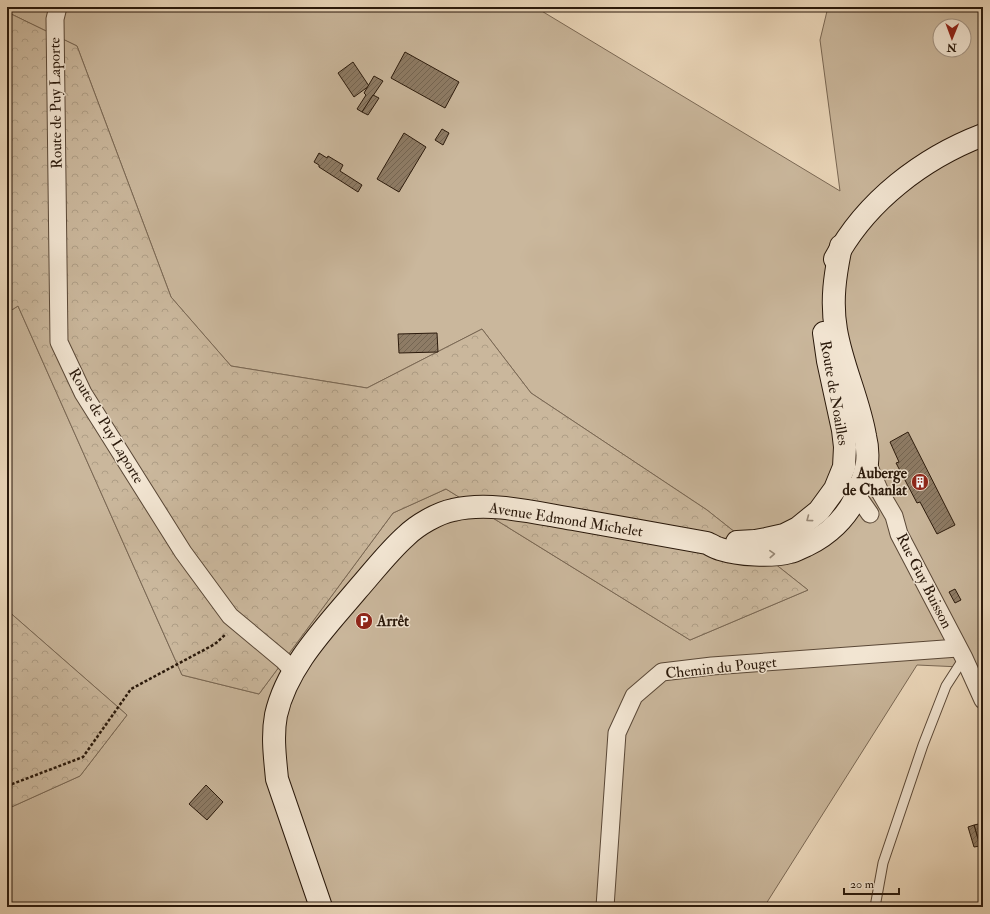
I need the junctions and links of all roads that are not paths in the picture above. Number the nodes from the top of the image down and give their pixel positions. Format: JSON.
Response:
{"nodes":[{"id":1,"x":58,"y":7,"type":"edge"},
{"id":2,"x":983,"y":135,"type":"edge"},
{"id":3,"x":841,"y":246,"type":"junction"},
{"id":4,"x":828,"y":356,"type":"junction"},
{"id":5,"x":863,"y":490,"type":"junction"},
{"id":6,"x":831,"y":495,"type":"junction"},
{"id":7,"x":870,"y":514,"type":"junction"},
{"id":8,"x":835,"y":526,"type":"junction"},
{"id":9,"x":899,"y":534,"type":"junction"},
{"id":10,"x":707,"y":543,"type":"junction"},
{"id":11,"x":961,"y":653,"type":"junction"},
{"id":12,"x":294,"y":672,"type":"junction"},
{"id":13,"x":983,"y":700,"type":"edge"},
{"id":14,"x":321,"y":907,"type":"edge"},
{"id":15,"x":605,"y":907,"type":"edge"},
{"id":16,"x":875,"y":907,"type":"edge"}],
"edges":[{"from":1,"to":12,"type":"street","name":"Route de Puy Laporte"},
{"from":2,"to":3,"type":"main road","name":"Route de Noailles"},
{"from":3,"to":4,"type":"main road","name":"Route de Noailles"},
{"from":3,"to":5,"type":"main road","name":"Route de Noailles"},
{"from":4,"to":5,"type":"street"},
{"from":4,"to":6,"type":"main road","name":"Route de Noailles"},
{"from":5,"to":6,"type":"street"},
{"from":5,"to":7,"type":"street"},
{"from":5,"to":8,"type":"main road","name":"Avenue Edmond Michelet"},
{"from":5,"to":9,"type":"street","name":"Rue Guy Buisson"},
{"from":6,"to":10,"type":"main road","name":"Route de Noailles","one_way":true},
{"from":7,"to":8,"type":"street"},
{"from":7,"to":9,"type":"street"},
{"from":10,"to":8,"type":"main road","name":"Avenue Edmond Michelet","one_way":true},
{"from":9,"to":11,"type":"street","name":"Rue Guy Buisson"},
{"from":10,"to":12,"type":"main road","name":"Avenue Edmond Michelet"},
{"from":11,"to":13,"type":"street","name":"Rue Guy Buisson"},
{"from":11,"to":15,"type":"street","name":"Chemin du Pouget"},
{"from":11,"to":16,"type":"lane"},
{"from":12,"to":14,"type":"main road","name":"Avenue Edmond Michelet"}]}
